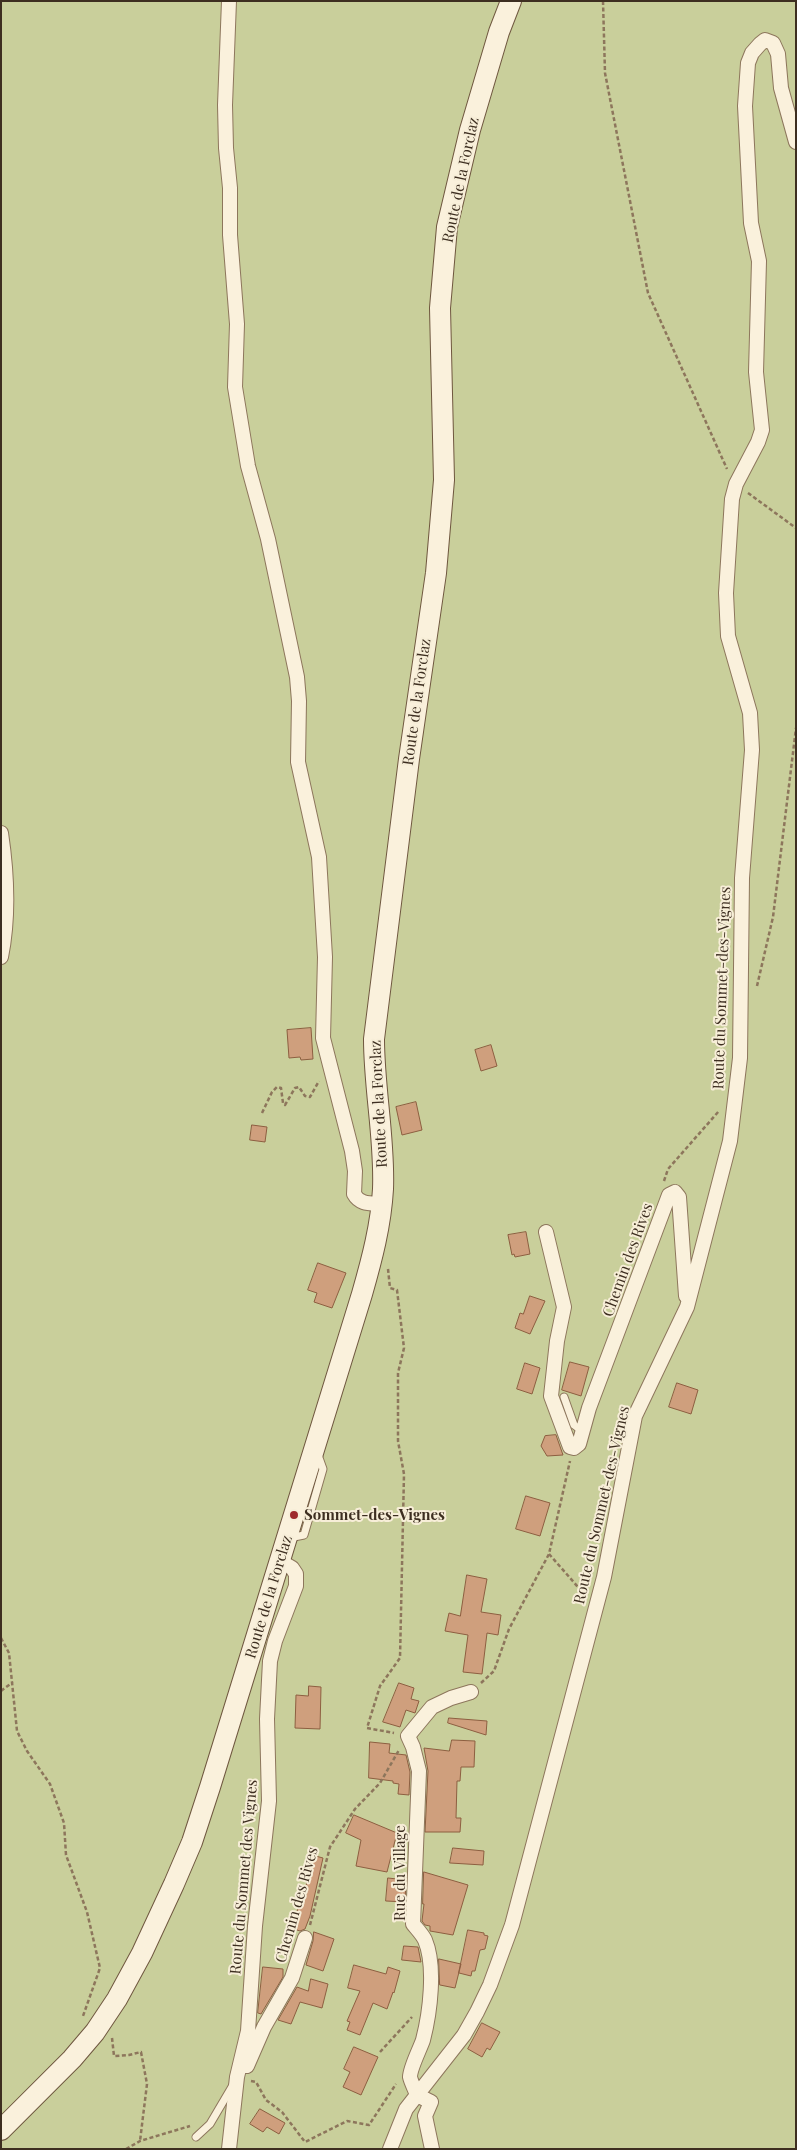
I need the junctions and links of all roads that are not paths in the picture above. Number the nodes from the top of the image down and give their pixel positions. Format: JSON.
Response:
{"nodes":[{"id":1,"x":230,"y":1,"type":"edge"},
{"id":2,"x":511,"y":1,"type":"edge"},
{"id":3,"x":796,"y":142,"type":"edge"},
{"id":4,"x":1,"y":833,"type":"edge"},
{"id":5,"x":1,"y":957,"type":"edge"},
{"id":6,"x":382,"y":1204,"type":"junction"},
{"id":7,"x":546,"y":1232,"type":"dead end"},
{"id":8,"x":687,"y":1307,"type":"junction"},
{"id":9,"x":564,"y":1397,"type":"dead end"},
{"id":10,"x":582,"y":1431,"type":"junction"},
{"id":11,"x":280,"y":1561,"type":"junction"},
{"id":12,"x":471,"y":1692,"type":"road end"},
{"id":13,"x":305,"y":1938,"type":"road end"},
{"id":14,"x":237,"y":2080,"type":"junction"},
{"id":15,"x":417,"y":2095,"type":"junction"},
{"id":16,"x":1,"y":2130,"type":"edge"},
{"id":17,"x":196,"y":2137,"type":"dead end"},
{"id":18,"x":229,"y":2149,"type":"edge"},
{"id":19,"x":390,"y":2149,"type":"edge"},
{"id":20,"x":432,"y":2149,"type":"edge"}],
"edges":[{"from":1,"to":6,"type":"street"},
{"from":2,"to":6,"type":"main road","name":"Route de la Forclaz"},
{"from":3,"to":8,"type":"street","name":"Route du Sommet-des-Vignes"},
{"from":4,"to":5,"type":"street"},
{"from":6,"to":11,"type":"main road","name":"Route de la Forclaz"},
{"from":7,"to":10,"type":"street","name":"Chemin des Rives"},
{"from":8,"to":10,"type":"street","name":"Chemin des Rives"},
{"from":8,"to":15,"type":"street","name":"Route du Sommet-des-Vignes"},
{"from":9,"to":10,"type":"lane"},
{"from":11,"to":14,"type":"street","name":"Route du Sommet des Vignes"},
{"from":11,"to":16,"type":"main road","name":"Route de la Forclaz"},
{"from":12,"to":15,"type":"street","name":"Rue du Village"},
{"from":13,"to":14,"type":"street","name":"Chemin des Rives"},
{"from":14,"to":17,"type":"lane"},
{"from":14,"to":18,"type":"street","name":"Route du Sommet des Vignes"},
{"from":15,"to":19,"type":"street"},
{"from":15,"to":20,"type":"street"}]}
